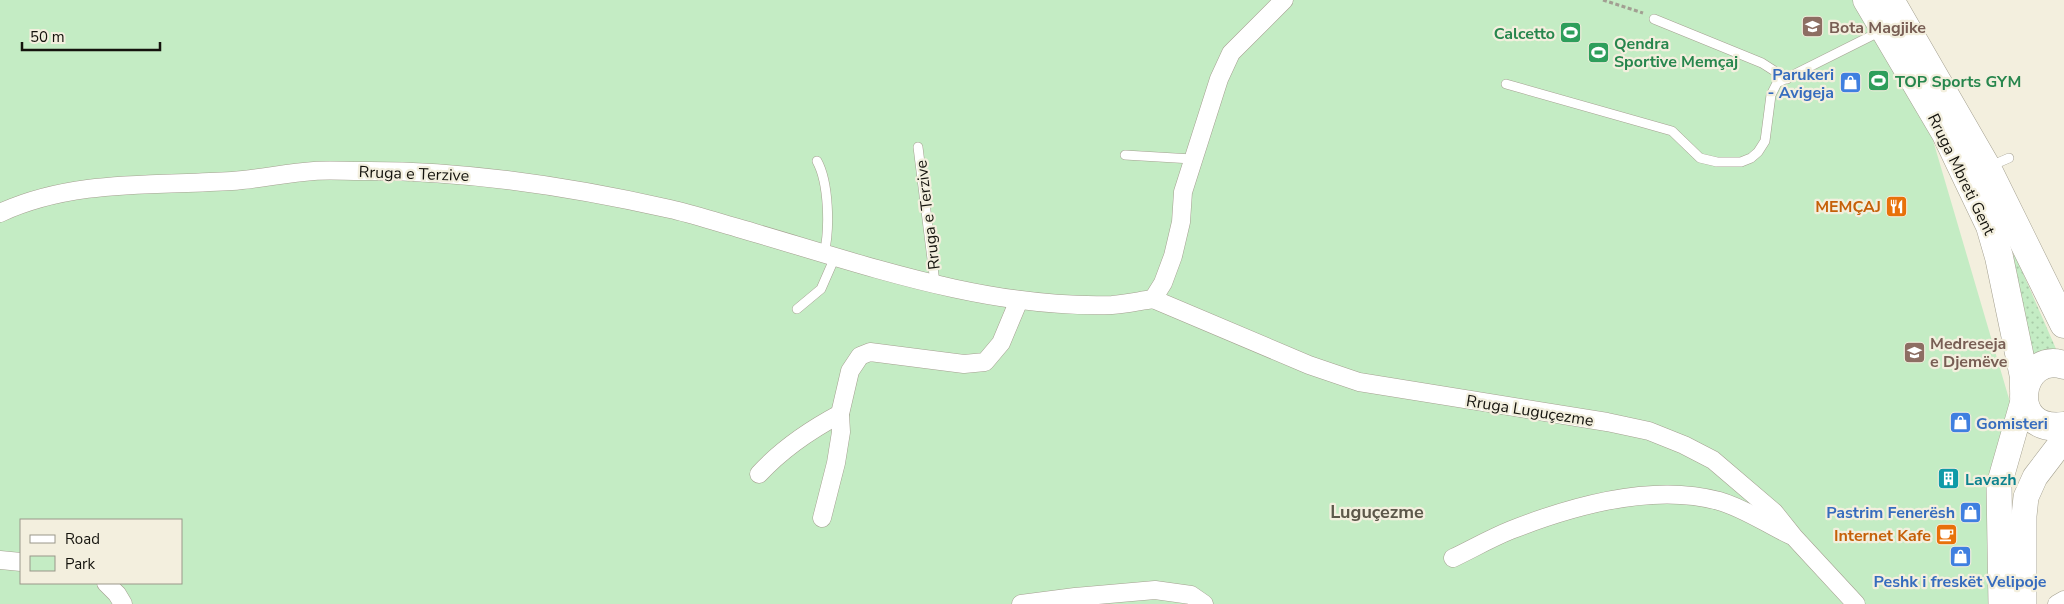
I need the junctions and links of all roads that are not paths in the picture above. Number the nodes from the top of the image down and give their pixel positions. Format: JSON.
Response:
{"nodes":[{"id":1,"x":1284,"y":0,"type":"edge"},
{"id":2,"x":1867,"y":0,"type":"edge"},
{"id":3,"x":1890,"y":0,"type":"edge"},
{"id":4,"x":1654,"y":19,"type":"road end"},
{"id":5,"x":1884,"y":29,"type":"junction"},
{"id":6,"x":1786,"y":79,"type":"junction"},
{"id":7,"x":1506,"y":84,"type":"dead end"},
{"id":8,"x":918,"y":147,"type":"dead end"},
{"id":9,"x":1124,"y":155,"type":"dead end"},
{"id":10,"x":1192,"y":159,"type":"junction"},
{"id":11,"x":817,"y":161,"type":"dead end"},
{"id":12,"x":0,"y":213,"type":"edge"},
{"id":13,"x":829,"y":255,"type":"junction"},
{"id":14,"x":935,"y":283,"type":"junction"},
{"id":15,"x":1153,"y":299,"type":"junction"},
{"id":16,"x":1019,"y":300,"type":"junction"},
{"id":17,"x":797,"y":309,"type":"dead end"},
{"id":18,"x":2064,"y":324,"type":"edge"},
{"id":19,"x":2064,"y":365,"type":"edge"},
{"id":20,"x":2024,"y":395,"type":"junction"},
{"id":21,"x":840,"y":414,"type":"junction"},
{"id":22,"x":2064,"y":426,"type":"edge"},
{"id":23,"x":2064,"y":438,"type":"edge"},
{"id":24,"x":759,"y":474,"type":"dead end"},
{"id":25,"x":822,"y":518,"type":"dead end"},
{"id":26,"x":1794,"y":537,"type":"junction"},
{"id":27,"x":1453,"y":558,"type":"dead end"},
{"id":28,"x":0,"y":560,"type":"edge"},
{"id":29,"x":20,"y":562,"type":"edge"},
{"id":30,"x":107,"y":584,"type":"edge"},
{"id":31,"x":2064,"y":600,"type":"edge"},
{"id":32,"x":123,"y":604,"type":"edge"},
{"id":33,"x":1021,"y":604,"type":"edge"},
{"id":34,"x":1204,"y":604,"type":"edge"},
{"id":35,"x":1856,"y":604,"type":"edge"},
{"id":36,"x":2001,"y":604,"type":"edge"},
{"id":37,"x":2024,"y":604,"type":"edge"},
{"id":38,"x":2057,"y":604,"type":"edge"}],
"edges":[{"from":1,"to":10,"type":"street"},
{"from":2,"to":5,"type":"main road","name":"Rruga Mbreti Gent"},
{"from":3,"to":18,"type":"main road","name":"Rruga Mbreti Gent"},
{"from":4,"to":6,"type":"lane"},
{"from":5,"to":6,"type":"lane"},
{"from":5,"to":20,"type":"main road","name":"Rruga Mbreti Gent"},
{"from":6,"to":7,"type":"lane"},
{"from":8,"to":14,"type":"lane","name":"Rruga e Terzive"},
{"from":9,"to":10,"type":"lane"},
{"from":10,"to":15,"type":"street"},
{"from":11,"to":13,"type":"lane"},
{"from":12,"to":13,"type":"street","name":"Rruga e Terzive"},
{"from":13,"to":14,"type":"street","name":"Rruga e Terzive"},
{"from":13,"to":17,"type":"lane"},
{"from":14,"to":16,"type":"street","name":"Rruga e Terzive"},
{"from":15,"to":16,"type":"street","name":"Rruga e Terzive"},
{"from":15,"to":26,"type":"street","name":"Rruga Luguçezme"},
{"from":16,"to":21,"type":"street"},
{"from":19,"to":20,"type":"main road"},
{"from":20,"to":22,"type":"main road"},
{"from":20,"to":36,"type":"main road"},
{"from":21,"to":24,"type":"street"},
{"from":21,"to":25,"type":"street"},
{"from":23,"to":37,"type":"main road"},
{"from":26,"to":27,"type":"street"},
{"from":26,"to":35,"type":"street","name":"Rruga Luguçezme"},
{"from":28,"to":29,"type":"street"},
{"from":30,"to":32,"type":"street"},
{"from":31,"to":38,"type":"street"},
{"from":33,"to":34,"type":"street"}]}
